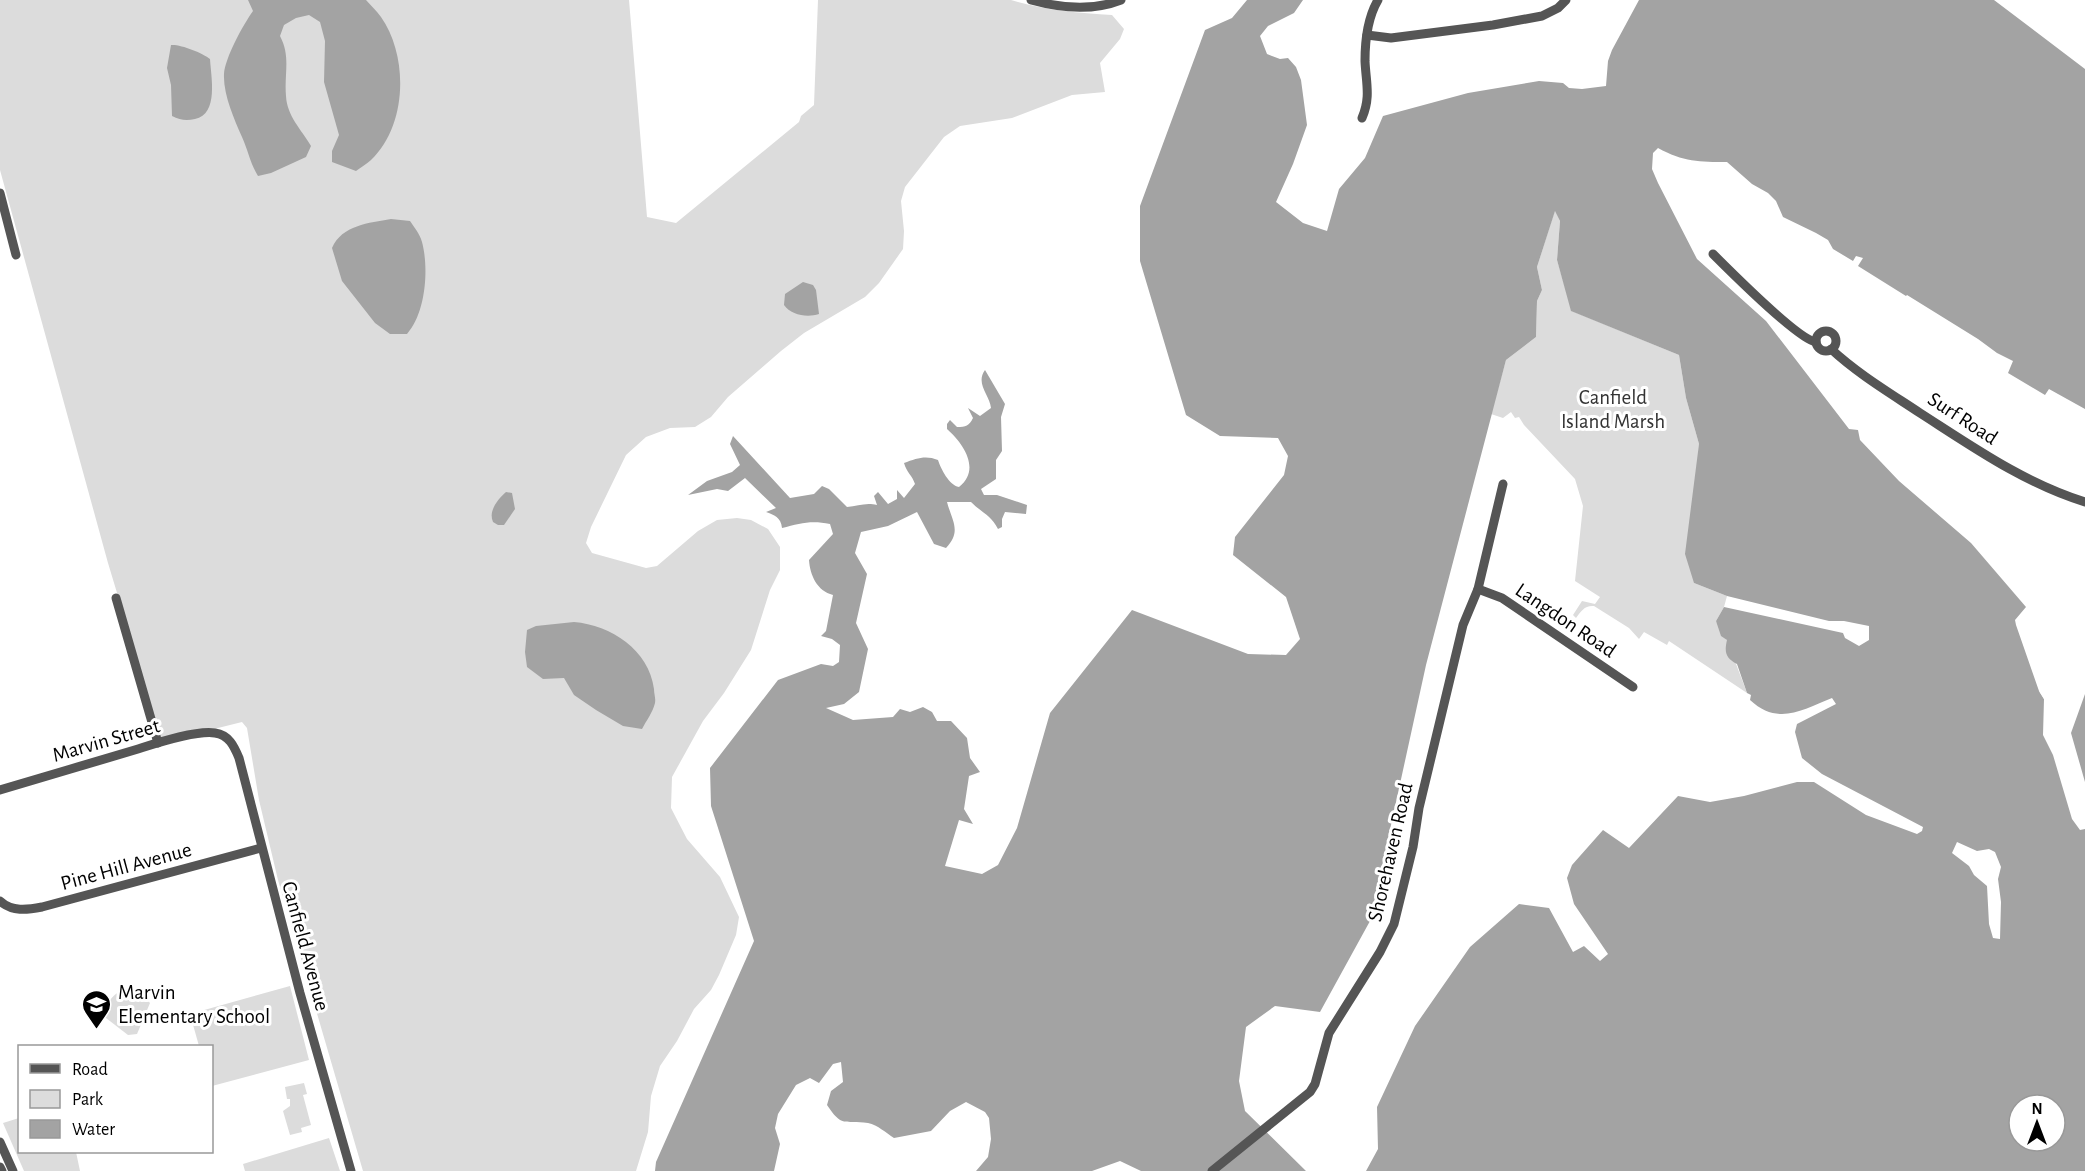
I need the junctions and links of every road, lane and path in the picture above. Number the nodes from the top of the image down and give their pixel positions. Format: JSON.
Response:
{"nodes":[{"id":1,"x":1033,"y":0,"type":"edge"},
{"id":2,"x":1121,"y":0,"type":"edge"},
{"id":3,"x":1378,"y":0,"type":"edge"},
{"id":4,"x":1566,"y":0,"type":"edge"},
{"id":5,"x":1367,"y":35,"type":"junction"},
{"id":6,"x":1362,"y":118,"type":"dead end"},
{"id":7,"x":0,"y":193,"type":"edge"},
{"id":8,"x":1713,"y":254,"type":"dead end"},
{"id":9,"x":16,"y":255,"type":"dead end"},
{"id":10,"x":1816,"y":342,"type":"junction"},
{"id":11,"x":1831,"y":349,"type":"junction"},
{"id":12,"x":1503,"y":484,"type":"dead end"},
{"id":13,"x":2085,"y":502,"type":"edge"},
{"id":14,"x":1478,"y":589,"type":"junction"},
{"id":15,"x":116,"y":598,"type":"dead end"},
{"id":16,"x":1633,"y":687,"type":"dead end"},
{"id":17,"x":222,"y":735,"type":"joint"},
{"id":18,"x":158,"y":743,"type":"junction"},
{"id":19,"x":0,"y":790,"type":"edge"},
{"id":20,"x":261,"y":848,"type":"junction"},
{"id":21,"x":0,"y":901,"type":"edge"},
{"id":22,"x":0,"y":1142,"type":"edge"},
{"id":23,"x":13,"y":1171,"type":"edge"},
{"id":24,"x":351,"y":1171,"type":"edge"},
{"id":25,"x":1212,"y":1171,"type":"edge"}],
"edges":[{"from":1,"to":2,"type":"street"},
{"from":3,"to":5,"type":"street"},
{"from":4,"to":5,"type":"street"},
{"from":5,"to":6,"type":"street"},
{"from":7,"to":9,"type":"street"},
{"from":8,"to":10,"type":"street","name":"Surf Road"},
{"from":10,"to":11,"type":"street","name":"Surf Road"},
{"from":10,"to":11,"type":"street","name":"Surf Road"},
{"from":11,"to":13,"type":"street","name":"Surf Road"},
{"from":12,"to":14,"type":"street","name":"Shorehaven Road"},
{"from":14,"to":16,"type":"street","name":"Langdon Road"},
{"from":14,"to":25,"type":"street","name":"Shorehaven Road"},
{"from":15,"to":18,"type":"street"},
{"from":17,"to":18,"type":"street","name":"Marvin Street"},
{"from":17,"to":20,"type":"street","name":"Canfield Avenue"},
{"from":18,"to":19,"type":"street","name":"Marvin Street"},
{"from":20,"to":21,"type":"street","name":"Pine Hill Avenue"},
{"from":20,"to":24,"type":"street","name":"Canfield Avenue"},
{"from":22,"to":23,"type":"street"}]}
